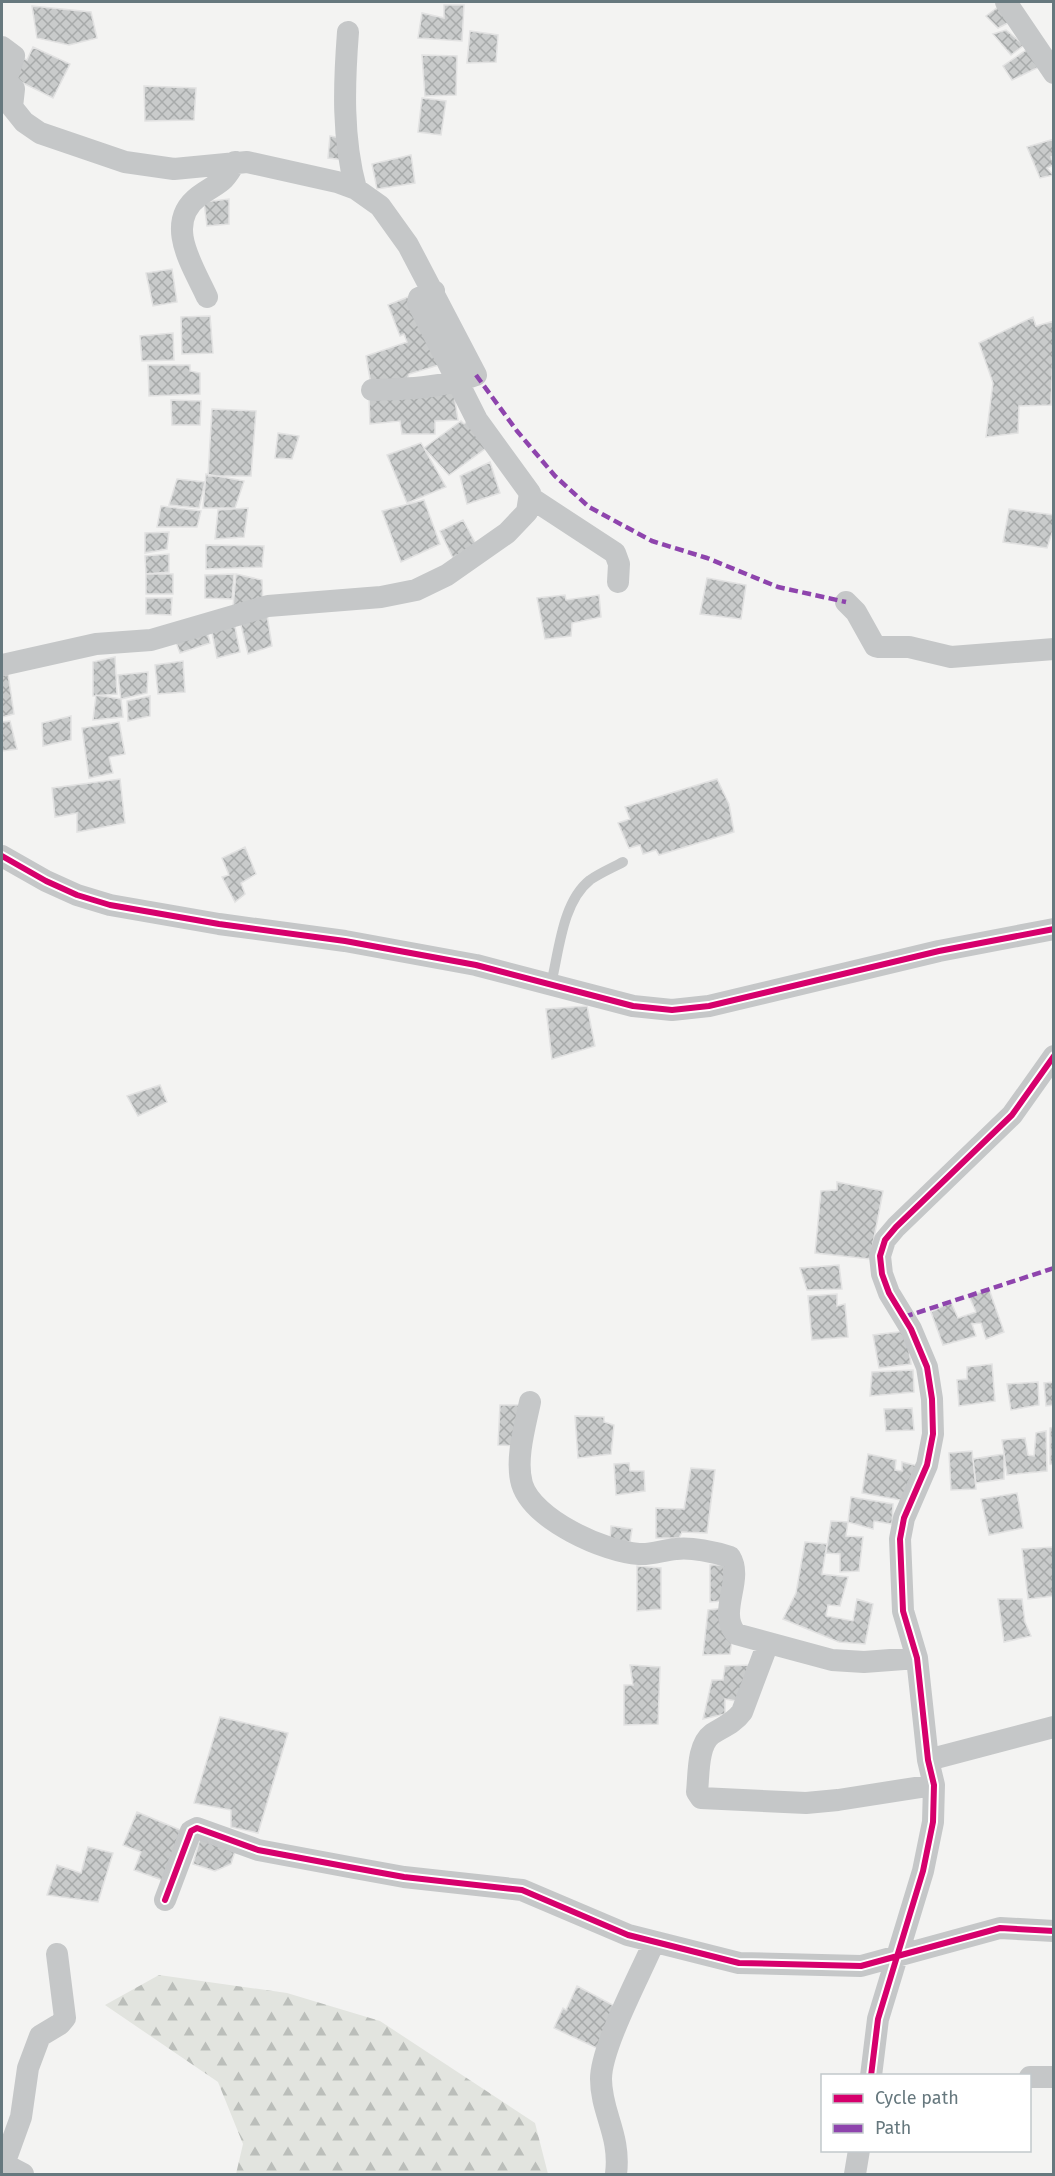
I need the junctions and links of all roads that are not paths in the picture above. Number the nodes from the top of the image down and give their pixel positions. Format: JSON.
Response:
{"nodes":[{"id":1,"x":1006,"y":2,"type":"edge"},
{"id":2,"x":348,"y":32,"type":"dead end"},
{"id":3,"x":2,"y":47,"type":"edge"},
{"id":4,"x":1053,"y":73,"type":"edge"},
{"id":5,"x":232,"y":169,"type":"junction"},
{"id":6,"x":356,"y":189,"type":"junction"},
{"id":7,"x":207,"y":297,"type":"dead end"},
{"id":8,"x":464,"y":380,"type":"junction"},
{"id":9,"x":372,"y":390,"type":"dead end"},
{"id":10,"x":531,"y":498,"type":"junction"},
{"id":11,"x":618,"y":582,"type":"dead end"},
{"id":12,"x":846,"y":602,"type":"dead end"},
{"id":13,"x":1053,"y":649,"type":"edge"},
{"id":14,"x":2,"y":665,"type":"edge"},
{"id":15,"x":2,"y":856,"type":"edge"},
{"id":16,"x":622,"y":862,"type":"dead end"},
{"id":17,"x":1053,"y":929,"type":"edge"},
{"id":18,"x":551,"y":984,"type":"junction"},
{"id":19,"x":1053,"y":1056,"type":"edge"},
{"id":20,"x":530,"y":1402,"type":"dead end"},
{"id":21,"x":768,"y":1642,"type":"junction"},
{"id":22,"x":917,"y":1658,"type":"junction"},
{"id":23,"x":1053,"y":1727,"type":"edge"},
{"id":24,"x":928,"y":1760,"type":"junction"},
{"id":25,"x":934,"y":1785,"type":"junction"},
{"id":26,"x":165,"y":1900,"type":"dead end"},
{"id":27,"x":1053,"y":1931,"type":"edge"},
{"id":28,"x":654,"y":1942,"type":"junction"},
{"id":29,"x":57,"y":1954,"type":"dead end"},
{"id":30,"x":896,"y":1959,"type":"junction"},
{"id":31,"x":871,"y":2074,"type":"edge"},
{"id":32,"x":1031,"y":2077,"type":"edge"},
{"id":33,"x":1053,"y":2077,"type":"edge"},
{"id":34,"x":859,"y":2152,"type":"edge"},
{"id":35,"x":10,"y":2167,"type":"edge"},
{"id":36,"x":616,"y":2175,"type":"edge"},
{"id":37,"x":855,"y":2175,"type":"edge"}],
"edges":[{"from":1,"to":4,"type":"street"},
{"from":2,"to":6,"type":"street"},
{"from":3,"to":5,"type":"street"},
{"from":5,"to":6,"type":"street"},
{"from":5,"to":7,"type":"street"},
{"from":6,"to":8,"type":"street"},
{"from":8,"to":9,"type":"street"},
{"from":8,"to":10,"type":"street"},
{"from":10,"to":11,"type":"street"},
{"from":10,"to":14,"type":"street"},
{"from":12,"to":13,"type":"street"},
{"from":15,"to":18,"type":"street"},
{"from":16,"to":18,"type":"lane"},
{"from":17,"to":18,"type":"street"},
{"from":19,"to":22,"type":"street"},
{"from":20,"to":21,"type":"street"},
{"from":21,"to":22,"type":"street"},
{"from":21,"to":25,"type":"street"},
{"from":22,"to":24,"type":"street"},
{"from":23,"to":24,"type":"street"},
{"from":24,"to":25,"type":"street"},
{"from":25,"to":30,"type":"street"},
{"from":26,"to":28,"type":"street"},
{"from":27,"to":30,"type":"street"},
{"from":28,"to":30,"type":"street"},
{"from":28,"to":36,"type":"street"},
{"from":29,"to":35,"type":"street"},
{"from":30,"to":31,"type":"street"},
{"from":32,"to":33,"type":"street"},
{"from":34,"to":37,"type":"street"}]}
